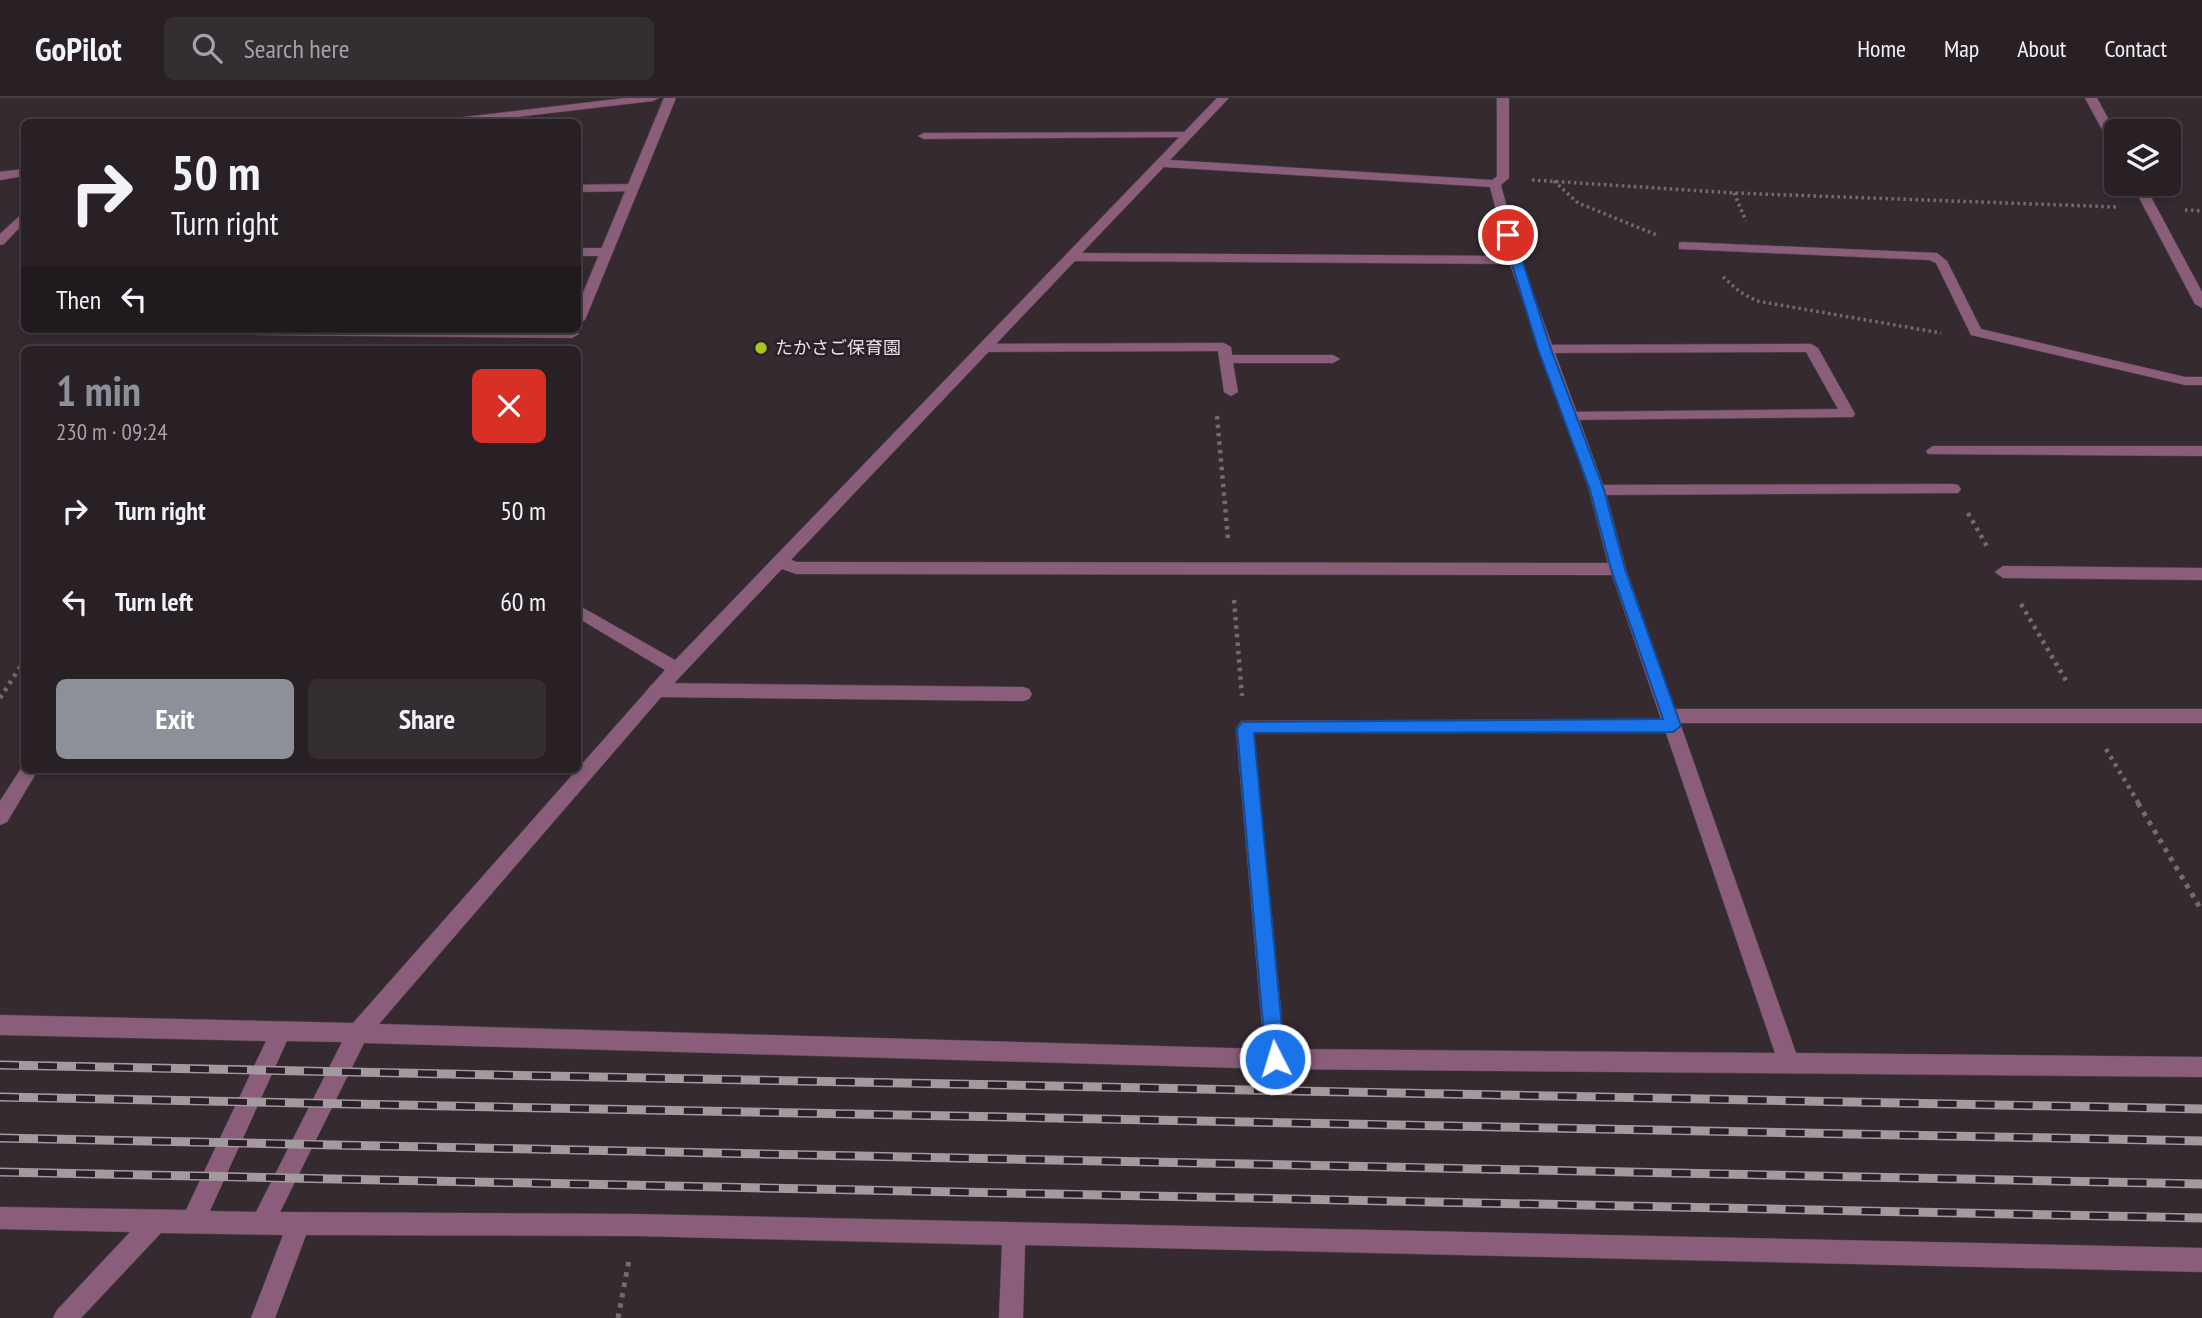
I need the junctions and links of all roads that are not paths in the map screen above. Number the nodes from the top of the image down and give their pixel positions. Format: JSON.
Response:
{"nodes":[{"id":1,"x":653,"y":98,"type":"edge"},
{"id":2,"x":670,"y":98,"type":"edge"},
{"id":3,"x":1223,"y":98,"type":"edge"},
{"id":4,"x":1503,"y":98,"type":"edge"},
{"id":5,"x":2091,"y":98,"type":"edge"},
{"id":6,"x":474,"y":119,"type":"edge"},
{"id":7,"x":2104,"y":122,"type":"edge"},
{"id":8,"x":1187,"y":135,"type":"junction"},
{"id":9,"x":924,"y":136,"type":"dead end"},
{"id":10,"x":1160,"y":163,"type":"junction"},
{"id":11,"x":21,"y":173,"type":"edge"},
{"id":12,"x":0,"y":176,"type":"edge"},
{"id":13,"x":1499,"y":181,"type":"junction"},
{"id":14,"x":581,"y":188,"type":"edge"},
{"id":15,"x":631,"y":188,"type":"junction"},
{"id":16,"x":2144,"y":196,"type":"edge"},
{"id":17,"x":21,"y":219,"type":"edge"},
{"id":18,"x":0,"y":241,"type":"edge"},
{"id":19,"x":1683,"y":246,"type":"road end"},
{"id":20,"x":581,"y":253,"type":"edge"},
{"id":21,"x":605,"y":253,"type":"junction"},
{"id":22,"x":1069,"y":257,"type":"junction"},
{"id":23,"x":1515,"y":260,"type":"junction"},
{"id":24,"x":2202,"y":304,"type":"edge"},
{"id":25,"x":581,"y":313,"type":"edge"},
{"id":26,"x":982,"y":348,"type":"junction"},
{"id":27,"x":1545,"y":349,"type":"junction"},
{"id":28,"x":1226,"y":359,"type":"junction"},
{"id":29,"x":1333,"y":359,"type":"dead end"},
{"id":30,"x":2202,"y":381,"type":"edge"},
{"id":31,"x":1231,"y":392,"type":"dead end"},
{"id":32,"x":1568,"y":415,"type":"junction"},
{"id":33,"x":2202,"y":451,"type":"edge"},
{"id":34,"x":1933,"y":452,"type":"dead end"},
{"id":35,"x":1953,"y":489,"type":"dead end"},
{"id":36,"x":1597,"y":490,"type":"junction"},
{"id":37,"x":780,"y":562,"type":"junction"},
{"id":38,"x":1618,"y":569,"type":"junction"},
{"id":39,"x":2003,"y":572,"type":"dead end"},
{"id":40,"x":2202,"y":574,"type":"edge"},
{"id":41,"x":581,"y":613,"type":"edge"},
{"id":42,"x":677,"y":669,"type":"junction"},
{"id":43,"x":657,"y":690,"type":"junction"},
{"id":44,"x":1023,"y":694,"type":"dead end"},
{"id":45,"x":2202,"y":716,"type":"edge"},
{"id":46,"x":1671,"y":721,"type":"junction"},
{"id":47,"x":27,"y":773,"type":"edge"},
{"id":48,"x":0,"y":817,"type":"edge"},
{"id":49,"x":0,"y":1025,"type":"edge"},
{"id":50,"x":282,"y":1030,"type":"junction"},
{"id":51,"x":358,"y":1033,"type":"junction"},
{"id":52,"x":1275,"y":1059,"type":"junction"},
{"id":53,"x":1789,"y":1063,"type":"junction"},
{"id":54,"x":2202,"y":1067,"type":"edge"},
{"id":55,"x":0,"y":1218,"type":"edge"},
{"id":56,"x":156,"y":1221,"type":"junction"},
{"id":57,"x":193,"y":1222,"type":"junction"},
{"id":58,"x":262,"y":1223,"type":"junction"},
{"id":59,"x":299,"y":1224,"type":"junction"},
{"id":60,"x":1014,"y":1235,"type":"junction"},
{"id":61,"x":2202,"y":1261,"type":"edge"},
{"id":62,"x":65,"y":1318,"type":"edge"},
{"id":63,"x":263,"y":1318,"type":"edge"},
{"id":64,"x":1011,"y":1318,"type":"edge"}],
"edges":[{"from":1,"to":6,"type":"street"},
{"from":2,"to":15,"type":"street"},
{"from":3,"to":8,"type":"street"},
{"from":4,"to":13,"type":"street"},
{"from":5,"to":7,"type":"street"},
{"from":8,"to":9,"type":"street"},
{"from":8,"to":10,"type":"street"},
{"from":10,"to":13,"type":"street"},
{"from":10,"to":22,"type":"street"},
{"from":11,"to":12,"type":"street"},
{"from":13,"to":23,"type":"street"},
{"from":14,"to":15,"type":"street"},
{"from":15,"to":21,"type":"street"},
{"from":16,"to":24,"type":"street"},
{"from":17,"to":18,"type":"street"},
{"from":19,"to":30,"type":"street"},
{"from":20,"to":21,"type":"street"},
{"from":21,"to":25,"type":"street"},
{"from":22,"to":23,"type":"street"},
{"from":22,"to":26,"type":"street"},
{"from":23,"to":27,"type":"street"},
{"from":26,"to":28,"type":"street"},
{"from":26,"to":37,"type":"street"},
{"from":27,"to":32,"type":"street"},
{"from":27,"to":32,"type":"street"},
{"from":28,"to":29,"type":"street"},
{"from":28,"to":31,"type":"street"},
{"from":32,"to":36,"type":"street"},
{"from":33,"to":34,"type":"street"},
{"from":35,"to":36,"type":"street"},
{"from":36,"to":38,"type":"street"},
{"from":37,"to":38,"type":"street"},
{"from":37,"to":42,"type":"street"},
{"from":38,"to":46,"type":"street"},
{"from":39,"to":40,"type":"street"},
{"from":41,"to":42,"type":"street"},
{"from":42,"to":43,"type":"street"},
{"from":43,"to":44,"type":"street"},
{"from":43,"to":51,"type":"street"},
{"from":45,"to":46,"type":"street"},
{"from":46,"to":52,"type":"street"},
{"from":46,"to":53,"type":"street"},
{"from":47,"to":48,"type":"street"},
{"from":49,"to":50,"type":"street"},
{"from":50,"to":51,"type":"street"},
{"from":50,"to":57,"type":"street"},
{"from":51,"to":52,"type":"street"},
{"from":51,"to":58,"type":"street"},
{"from":52,"to":53,"type":"street"},
{"from":53,"to":54,"type":"street"},
{"from":55,"to":56,"type":"street"},
{"from":56,"to":57,"type":"street"},
{"from":56,"to":62,"type":"street"},
{"from":57,"to":58,"type":"street"},
{"from":58,"to":59,"type":"street"},
{"from":59,"to":60,"type":"street"},
{"from":59,"to":63,"type":"street"},
{"from":60,"to":61,"type":"street"},
{"from":60,"to":64,"type":"street"}]}
